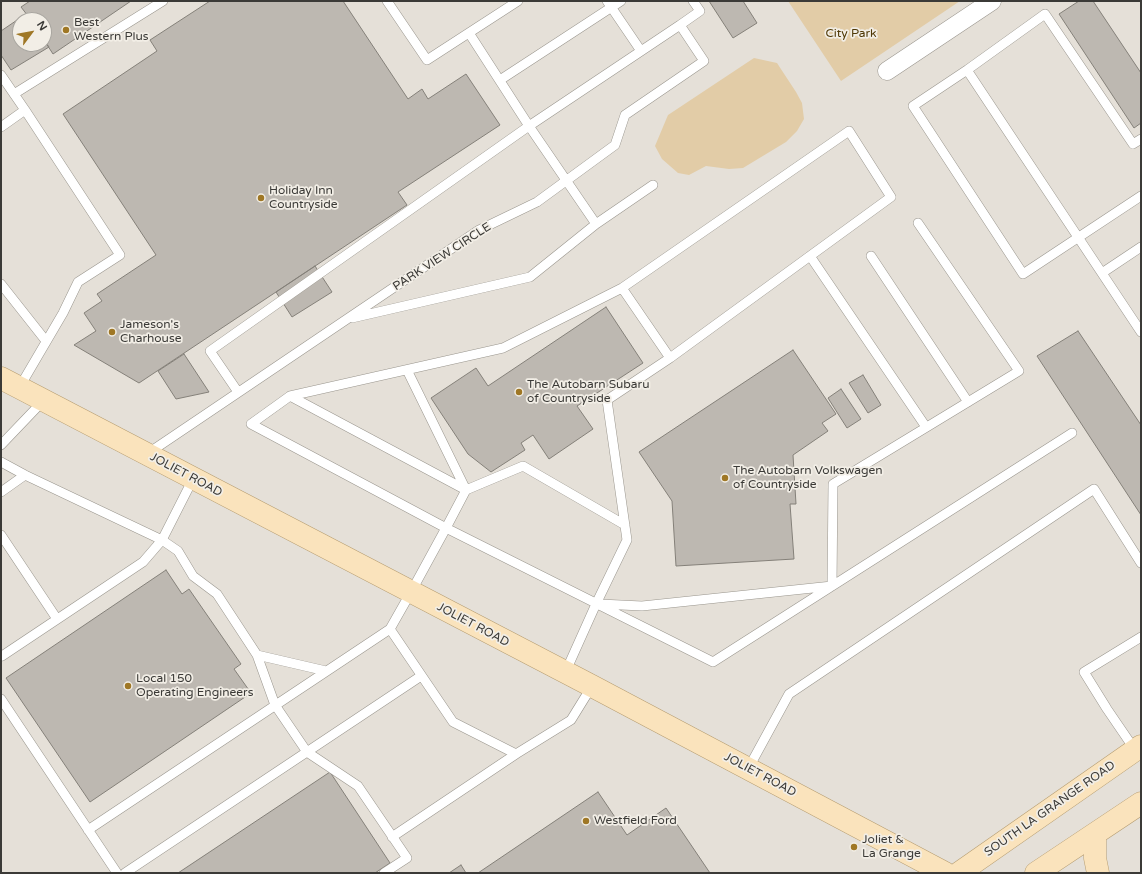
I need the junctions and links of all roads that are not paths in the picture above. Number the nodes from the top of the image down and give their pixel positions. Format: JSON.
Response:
{"nodes":[{"id":1,"x":163,"y":1,"type":"edge"},
{"id":2,"x":387,"y":1,"type":"edge"},
{"id":3,"x":518,"y":1,"type":"edge"},
{"id":4,"x":621,"y":1,"type":"edge"},
{"id":5,"x":693,"y":1,"type":"edge"},
{"id":6,"x":992,"y":1,"type":"edge"},
{"id":7,"x":609,"y":4,"type":"edge"},
{"id":8,"x":680,"y":25,"type":"junction"},
{"id":9,"x":469,"y":33,"type":"junction"},
{"id":10,"x":641,"y":51,"type":"junction"},
{"id":11,"x":968,"y":70,"type":"junction"},
{"id":12,"x":887,"y":71,"type":"dead end"},
{"id":13,"x":1,"y":75,"type":"edge"},
{"id":14,"x":500,"y":80,"type":"junction"},
{"id":15,"x":14,"y":94,"type":"junction"},
{"id":16,"x":25,"y":110,"type":"junction"},
{"id":17,"x":1,"y":126,"type":"edge"},
{"id":18,"x":529,"y":126,"type":"junction"},
{"id":19,"x":1141,"y":138,"type":"edge"},
{"id":20,"x":566,"y":181,"type":"junction"},
{"id":21,"x":653,"y":185,"type":"dead end"},
{"id":22,"x":1141,"y":196,"type":"edge"},
{"id":23,"x":918,"y":223,"type":"dead end"},
{"id":24,"x":596,"y":224,"type":"junction"},
{"id":25,"x":1078,"y":237,"type":"junction"},
{"id":26,"x":1141,"y":246,"type":"edge"},
{"id":27,"x":810,"y":256,"type":"junction"},
{"id":28,"x":871,"y":256,"type":"dead end"},
{"id":29,"x":1102,"y":274,"type":"junction"},
{"id":30,"x":1,"y":284,"type":"edge"},
{"id":31,"x":622,"y":288,"type":"junction"},
{"id":32,"x":1138,"y":319,"type":"edge"},
{"id":33,"x":346,"y":320,"type":"junction"},
{"id":34,"x":1141,"y":332,"type":"edge"},
{"id":35,"x":46,"y":341,"type":"junction"},
{"id":36,"x":670,"y":358,"type":"junction"},
{"id":37,"x":407,"y":370,"type":"junction"},
{"id":38,"x":10,"y":383,"type":"edge"},
{"id":39,"x":238,"y":392,"type":"junction"},
{"id":40,"x":290,"y":396,"type":"junction"},
{"id":41,"x":43,"y":401,"type":"junction"},
{"id":42,"x":968,"y":402,"type":"junction"},
{"id":43,"x":926,"y":427,"type":"junction"},
{"id":44,"x":1072,"y":433,"type":"dead end"},
{"id":45,"x":1,"y":445,"type":"edge"},
{"id":46,"x":146,"y":454,"type":"junction"},
{"id":47,"x":1,"y":462,"type":"edge"},
{"id":48,"x":25,"y":475,"type":"junction"},
{"id":49,"x":193,"y":479,"type":"junction"},
{"id":50,"x":466,"y":490,"type":"junction"},
{"id":51,"x":1,"y":492,"type":"edge"},
{"id":52,"x":625,"y":525,"type":"junction"},
{"id":53,"x":446,"y":528,"type":"junction"},
{"id":54,"x":1,"y":535,"type":"edge"},
{"id":55,"x":162,"y":540,"type":"junction"},
{"id":56,"x":1141,"y":563,"type":"edge"},
{"id":57,"x":832,"y":586,"type":"junction"},
{"id":58,"x":411,"y":592,"type":"junction"},
{"id":59,"x":596,"y":604,"type":"junction"},
{"id":60,"x":57,"y":619,"type":"junction"},
{"id":61,"x":390,"y":629,"type":"junction"},
{"id":62,"x":1141,"y":637,"type":"edge"},
{"id":63,"x":1,"y":655,"type":"edge"},
{"id":64,"x":257,"y":655,"type":"junction"},
{"id":65,"x":326,"y":671,"type":"junction"},
{"id":66,"x":565,"y":673,"type":"junction"},
{"id":67,"x":421,"y":676,"type":"junction"},
{"id":68,"x":592,"y":686,"type":"junction"},
{"id":69,"x":1,"y":698,"type":"edge"},
{"id":70,"x":276,"y":705,"type":"junction"},
{"id":71,"x":1138,"y":748,"type":"edge"},
{"id":72,"x":307,"y":752,"type":"junction"},
{"id":73,"x":516,"y":754,"type":"junction"},
{"id":74,"x":748,"y":769,"type":"junction"},
{"id":75,"x":1141,"y":803,"type":"edge"},
{"id":76,"x":88,"y":830,"type":"junction"},
{"id":77,"x":1095,"y":834,"type":"junction"},
{"id":78,"x":392,"y":837,"type":"junction"},
{"id":79,"x":117,"y":873,"type":"edge"},
{"id":80,"x":125,"y":873,"type":"edge"},
{"id":81,"x":384,"y":873,"type":"edge"},
{"id":82,"x":945,"y":873,"type":"edge"},
{"id":83,"x":959,"y":873,"type":"edge"},
{"id":84,"x":1036,"y":873,"type":"edge"},
{"id":85,"x":1098,"y":873,"type":"edge"}],
"edges":[{"from":1,"to":15,"type":"lane"},
{"from":2,"to":9,"type":"lane"},
{"from":3,"to":9,"type":"lane"},
{"from":4,"to":7,"type":"lane"},
{"from":5,"to":8,"type":"lane"},
{"from":6,"to":12,"type":"street"},
{"from":7,"to":10,"type":"lane"},
{"from":7,"to":14,"type":"lane"},
{"from":8,"to":10,"type":"lane"},
{"from":8,"to":20,"type":"lane","name":"PARK VIEW CIRCLE"},
{"from":9,"to":14,"type":"lane"},
{"from":10,"to":18,"type":"lane"},
{"from":11,"to":19,"type":"lane"},
{"from":11,"to":25,"type":"lane"},
{"from":11,"to":25,"type":"lane"},
{"from":13,"to":15,"type":"lane"},
{"from":14,"to":18,"type":"lane"},
{"from":15,"to":16,"type":"lane"},
{"from":16,"to":17,"type":"lane"},
{"from":16,"to":35,"type":"lane"},
{"from":18,"to":20,"type":"lane"},
{"from":18,"to":39,"type":"lane"},
{"from":20,"to":24,"type":"lane"},
{"from":20,"to":33,"type":"lane","name":"PARK VIEW CIRCLE"},
{"from":21,"to":24,"type":"lane"},
{"from":22,"to":25,"type":"lane"},
{"from":23,"to":42,"type":"lane"},
{"from":24,"to":33,"type":"lane"},
{"from":25,"to":29,"type":"lane"},
{"from":26,"to":29,"type":"lane"},
{"from":27,"to":31,"type":"lane"},
{"from":27,"to":36,"type":"lane"},
{"from":27,"to":43,"type":"lane"},
{"from":28,"to":42,"type":"lane"},
{"from":29,"to":32,"type":"lane"},
{"from":30,"to":35,"type":"lane"},
{"from":31,"to":36,"type":"lane"},
{"from":31,"to":37,"type":"lane"},
{"from":32,"to":34,"type":"lane"},
{"from":33,"to":39,"type":"lane","name":"PARK VIEW CIRCLE"},
{"from":35,"to":38,"type":"lane"},
{"from":36,"to":52,"type":"lane"},
{"from":37,"to":40,"type":"lane"},
{"from":37,"to":50,"type":"lane"},
{"from":38,"to":41,"type":"main road","name":"JOLIET ROAD"},
{"from":39,"to":46,"type":"lane","name":"PARK VIEW CIRCLE"},
{"from":40,"to":50,"type":"lane"},
{"from":40,"to":53,"type":"lane"},
{"from":41,"to":45,"type":"lane"},
{"from":41,"to":46,"type":"main road","name":"JOLIET ROAD"},
{"from":42,"to":43,"type":"lane"},
{"from":43,"to":57,"type":"lane"},
{"from":44,"to":57,"type":"lane"},
{"from":46,"to":49,"type":"main road","name":"JOLIET ROAD"},
{"from":47,"to":48,"type":"lane"},
{"from":48,"to":51,"type":"lane"},
{"from":48,"to":55,"type":"lane"},
{"from":49,"to":55,"type":"lane"},
{"from":49,"to":58,"type":"main road","name":"JOLIET ROAD"},
{"from":50,"to":52,"type":"lane"},
{"from":50,"to":53,"type":"lane"},
{"from":52,"to":59,"type":"lane"},
{"from":53,"to":58,"type":"lane"},
{"from":53,"to":59,"type":"lane"},
{"from":54,"to":60,"type":"lane"},
{"from":55,"to":60,"type":"lane"},
{"from":55,"to":64,"type":"lane"},
{"from":56,"to":74,"type":"lane"},
{"from":57,"to":59,"type":"lane"},
{"from":57,"to":59,"type":"lane"},
{"from":58,"to":61,"type":"lane"},
{"from":58,"to":66,"type":"main road","name":"JOLIET ROAD"},
{"from":59,"to":66,"type":"lane"},
{"from":60,"to":63,"type":"lane"},
{"from":61,"to":65,"type":"lane"},
{"from":61,"to":67,"type":"lane"},
{"from":62,"to":71,"type":"lane"},
{"from":64,"to":65,"type":"lane"},
{"from":64,"to":70,"type":"lane"},
{"from":65,"to":70,"type":"lane"},
{"from":66,"to":68,"type":"main road","name":"JOLIET ROAD"},
{"from":67,"to":72,"type":"lane"},
{"from":67,"to":73,"type":"lane"},
{"from":68,"to":73,"type":"lane"},
{"from":68,"to":74,"type":"main road","name":"JOLIET ROAD"},
{"from":69,"to":76,"type":"lane"},
{"from":70,"to":72,"type":"lane"},
{"from":70,"to":76,"type":"lane"},
{"from":71,"to":83,"type":"main road","name":"SOUTH LA GRANGE ROAD"},
{"from":72,"to":78,"type":"lane"},
{"from":72,"to":80,"type":"lane"},
{"from":73,"to":78,"type":"lane"},
{"from":74,"to":82,"type":"main road","name":"JOLIET ROAD"},
{"from":75,"to":77,"type":"main road"},
{"from":76,"to":79,"type":"lane"},
{"from":77,"to":84,"type":"main road"},
{"from":77,"to":85,"type":"main road"},
{"from":78,"to":81,"type":"lane"}]}
